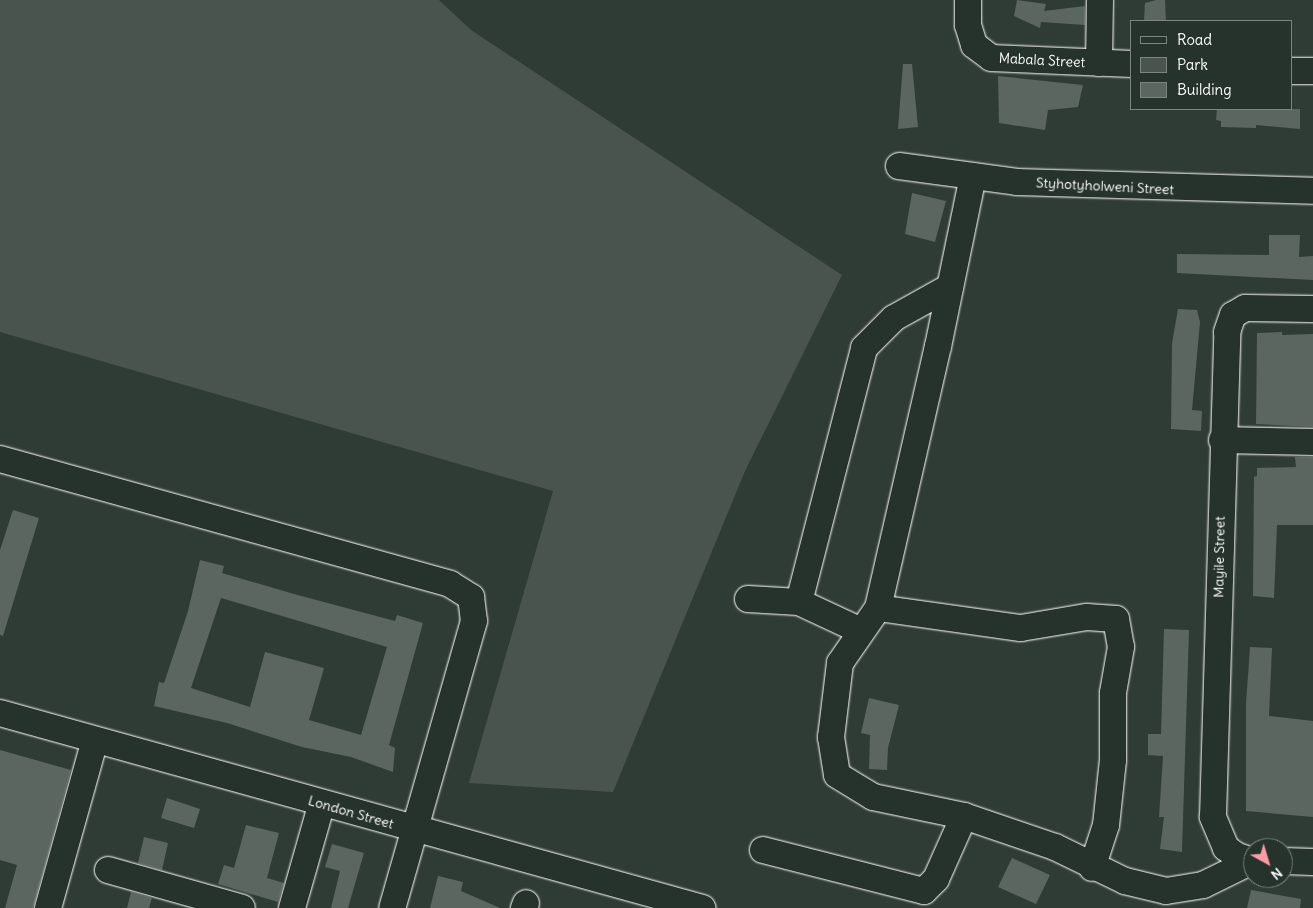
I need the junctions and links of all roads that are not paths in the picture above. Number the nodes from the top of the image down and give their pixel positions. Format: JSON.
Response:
{"nodes":[{"id":1,"x":968,"y":0,"type":"edge"},
{"id":2,"x":1100,"y":0,"type":"edge"},
{"id":3,"x":1099,"y":63,"type":"junction"},
{"id":4,"x":1130,"y":64,"type":"edge"},
{"id":5,"x":1293,"y":71,"type":"edge"},
{"id":6,"x":1313,"y":72,"type":"edge"},
{"id":7,"x":899,"y":166,"type":"dead end"},
{"id":8,"x":973,"y":176,"type":"junction"},
{"id":9,"x":1313,"y":191,"type":"edge"},
{"id":10,"x":950,"y":287,"type":"junction"},
{"id":11,"x":1313,"y":310,"type":"edge"},
{"id":12,"x":1222,"y":440,"type":"junction"},
{"id":13,"x":1313,"y":442,"type":"edge"},
{"id":14,"x":0,"y":458,"type":"edge"},
{"id":15,"x":748,"y":599,"type":"dead end"},
{"id":16,"x":798,"y":602,"type":"junction"},
{"id":17,"x":878,"y":608,"type":"junction"},
{"id":18,"x":861,"y":631,"type":"junction"},
{"id":19,"x":0,"y":713,"type":"edge"},
{"id":20,"x":95,"y":740,"type":"junction"},
{"id":21,"x":322,"y":804,"type":"junction"},
{"id":22,"x":964,"y":816,"type":"junction"},
{"id":23,"x":414,"y":830,"type":"junction"},
{"id":24,"x":763,"y":850,"type":"dead end"},
{"id":25,"x":1243,"y":858,"type":"edge"},
{"id":26,"x":1293,"y":861,"type":"edge"},
{"id":27,"x":1313,"y":862,"type":"edge"},
{"id":28,"x":1243,"y":866,"type":"edge"},
{"id":29,"x":1092,"y":868,"type":"junction"},
{"id":30,"x":108,"y":870,"type":"dead end"},
{"id":31,"x":48,"y":908,"type":"edge"},
{"id":32,"x":242,"y":908,"type":"edge"},
{"id":33,"x":292,"y":908,"type":"edge"},
{"id":34,"x":392,"y":908,"type":"edge"},
{"id":35,"x":702,"y":908,"type":"edge"}],
"edges":[{"from":1,"to":3,"type":"street","name":"Mabala Street"},
{"from":2,"to":3,"type":"street"},
{"from":3,"to":4,"type":"street","name":"Mabala Street"},
{"from":5,"to":6,"type":"street"},
{"from":7,"to":8,"type":"street","name":"Styhotyholweni Street"},
{"from":8,"to":9,"type":"street","name":"Styhotyholweni Street"},
{"from":8,"to":10,"type":"street"},
{"from":10,"to":16,"type":"street"},
{"from":10,"to":17,"type":"street"},
{"from":11,"to":12,"type":"street","name":"Mayile Street"},
{"from":12,"to":13,"type":"street"},
{"from":12,"to":25,"type":"street","name":"Mayile Street"},
{"from":14,"to":23,"type":"street"},
{"from":15,"to":16,"type":"street"},
{"from":16,"to":18,"type":"street"},
{"from":17,"to":18,"type":"street"},
{"from":17,"to":29,"type":"street"},
{"from":18,"to":22,"type":"street"},
{"from":19,"to":20,"type":"street","name":"London Street"},
{"from":20,"to":21,"type":"street","name":"London Street"},
{"from":20,"to":31,"type":"street"},
{"from":21,"to":23,"type":"street","name":"London Street"},
{"from":21,"to":33,"type":"street"},
{"from":22,"to":24,"type":"street"},
{"from":22,"to":29,"type":"street"},
{"from":23,"to":34,"type":"street"},
{"from":23,"to":35,"type":"street","name":"London Street"},
{"from":26,"to":27,"type":"street"},
{"from":28,"to":29,"type":"street"},
{"from":30,"to":32,"type":"street"}]}
